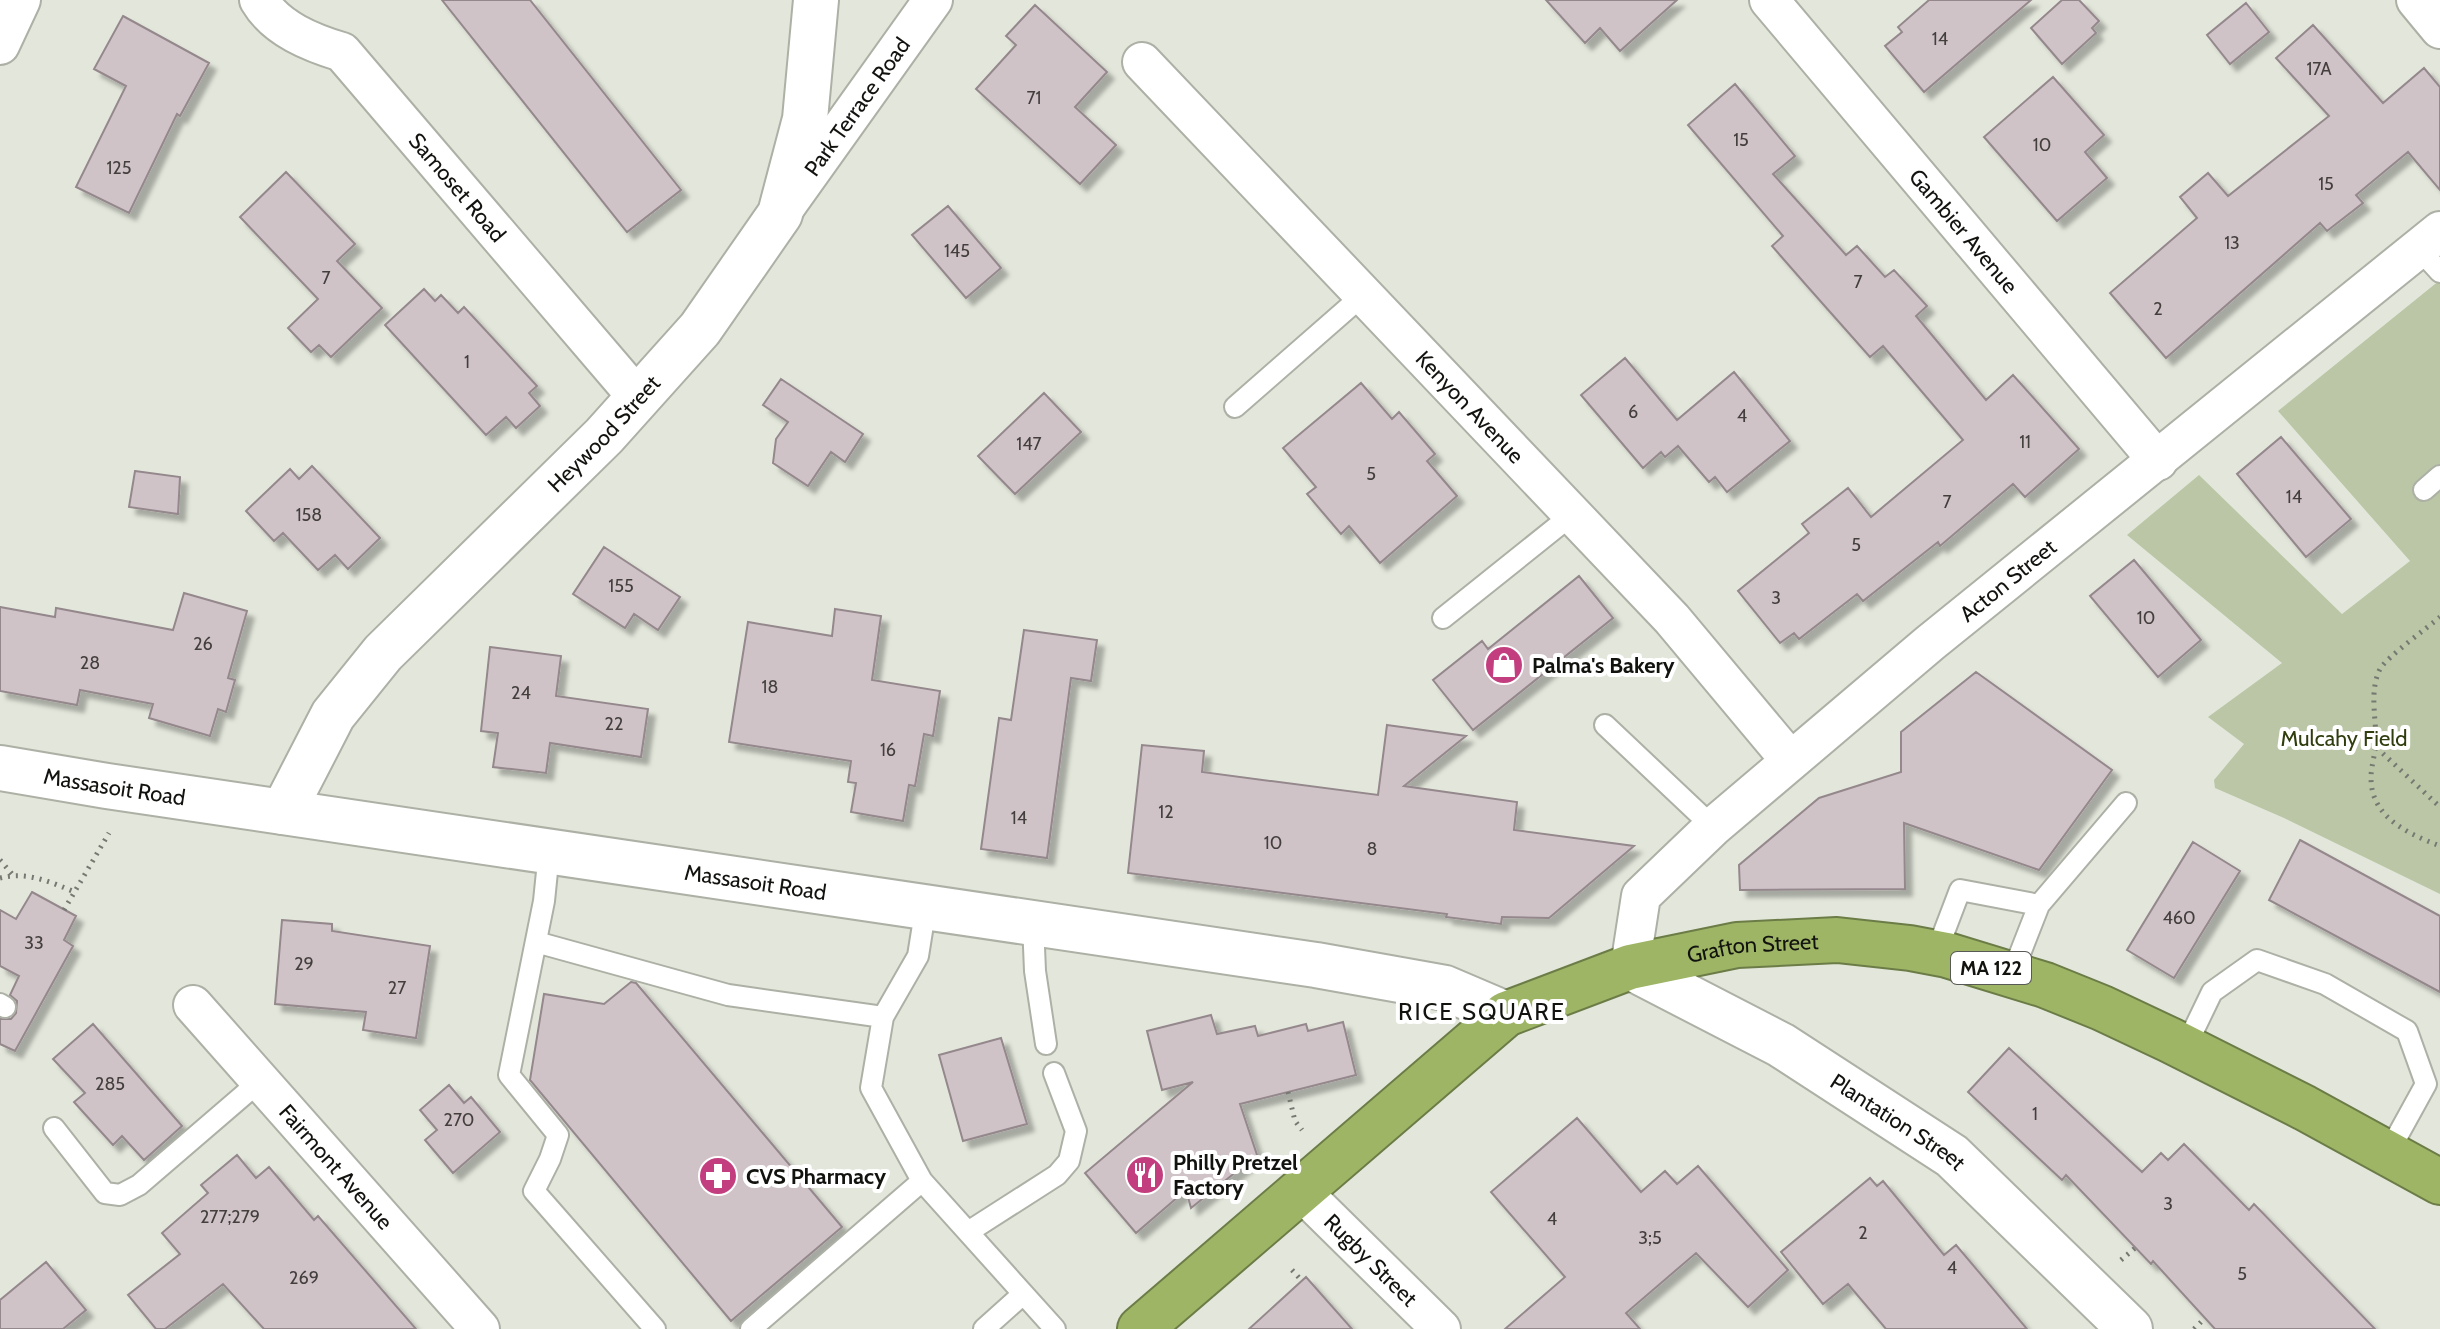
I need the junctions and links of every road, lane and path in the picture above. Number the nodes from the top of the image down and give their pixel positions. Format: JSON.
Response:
{"nodes":[{"id":1,"x":21,"y":0,"type":"edge"},
{"id":2,"x":259,"y":0,"type":"edge"},
{"id":3,"x":816,"y":0,"type":"edge"},
{"id":4,"x":933,"y":0,"type":"edge"},
{"id":5,"x":1769,"y":0,"type":"edge"},
{"id":6,"x":2416,"y":0,"type":"edge"},
{"id":7,"x":2440,"y":29,"type":"edge"},
{"id":8,"x":0,"y":45,"type":"edge"},
{"id":9,"x":1142,"y":62,"type":"dead end"},
{"id":10,"x":780,"y":214,"type":"junction"},
{"id":11,"x":2433,"y":251,"type":"edge"},
{"id":12,"x":1363,"y":295,"type":"junction"},
{"id":13,"x":638,"y":398,"type":"junction"},
{"id":14,"x":1235,"y":407,"type":"dead end"},
{"id":15,"x":2158,"y":461,"type":"junction"},
{"id":16,"x":2440,"y":476,"type":"edge"},
{"id":17,"x":2424,"y":490,"type":"dead end"},
{"id":18,"x":1573,"y":514,"type":"junction"},
{"id":19,"x":2440,"y":617,"type":"edge"},
{"id":20,"x":1443,"y":618,"type":"dead end"},
{"id":21,"x":1605,"y":725,"type":"dead end"},
{"id":22,"x":2377,"y":747,"type":"junction"},
{"id":23,"x":1790,"y":760,"type":"junction"},
{"id":24,"x":1,"y":774,"type":"edge"},
{"id":25,"x":2126,"y":803,"type":"dead end"},
{"id":26,"x":2440,"y":807,"type":"edge"},
{"id":27,"x":283,"y":812,"type":"junction"},
{"id":28,"x":1713,"y":827,"type":"junction"},
{"id":29,"x":109,"y":833,"type":"dead end"},
{"id":30,"x":2440,"y":846,"type":"edge"},
{"id":31,"x":549,"y":852,"type":"junction"},
{"id":32,"x":0,"y":860,"type":"edge"},
{"id":33,"x":13,"y":875,"type":"junction"},
{"id":34,"x":0,"y":878,"type":"edge"},
{"id":35,"x":75,"y":892,"type":"junction"},
{"id":36,"x":2039,"y":905,"type":"junction"},
{"id":37,"x":926,"y":906,"type":"junction"},
{"id":38,"x":64,"y":910,"type":"dead end"},
{"id":39,"x":1033,"y":923,"type":"junction"},
{"id":40,"x":536,"y":942,"type":"junction"},
{"id":41,"x":1936,"y":953,"type":"junction"},
{"id":42,"x":1630,"y":967,"type":"junction"},
{"id":43,"x":2012,"y":974,"type":"junction"},
{"id":44,"x":193,"y":1005,"type":"dead end"},
{"id":45,"x":1506,"y":1014,"type":"junction"},
{"id":46,"x":883,"y":1017,"type":"junction"},
{"id":47,"x":1046,"y":1044,"type":"dead end"},
{"id":48,"x":2185,"y":1048,"type":"junction"},
{"id":49,"x":1054,"y":1073,"type":"dead end"},
{"id":50,"x":260,"y":1081,"type":"junction"},
{"id":51,"x":1288,"y":1092,"type":"dead end"},
{"id":52,"x":54,"y":1128,"type":"dead end"},
{"id":53,"x":1302,"y":1130,"type":"dead end"},
{"id":54,"x":2388,"y":1153,"type":"junction"},
{"id":55,"x":922,"y":1181,"type":"junction"},
{"id":56,"x":2440,"y":1182,"type":"edge"},
{"id":57,"x":1301,"y":1191,"type":"junction"},
{"id":58,"x":968,"y":1232,"type":"junction"},
{"id":59,"x":2135,"y":1248,"type":"dead end"},
{"id":60,"x":2117,"y":1264,"type":"dead end"},
{"id":61,"x":1292,"y":1270,"type":"dead end"},
{"id":62,"x":1302,"y":1281,"type":"dead end"},
{"id":63,"x":1023,"y":1294,"type":"junction"},
{"id":64,"x":2205,"y":1318,"type":"dead end"},
{"id":65,"x":480,"y":1329,"type":"edge"},
{"id":66,"x":655,"y":1329,"type":"edge"},
{"id":67,"x":751,"y":1329,"type":"edge"},
{"id":68,"x":984,"y":1329,"type":"edge"},
{"id":69,"x":1055,"y":1329,"type":"edge"},
{"id":70,"x":1140,"y":1329,"type":"edge"},
{"id":71,"x":1441,"y":1329,"type":"edge"},
{"id":72,"x":2130,"y":1329,"type":"edge"},
{"id":73,"x":2194,"y":1329,"type":"edge"}],
"edges":[{"from":1,"to":8,"type":"street"},
{"from":2,"to":13,"type":"street","name":"Samoset Road"},
{"from":3,"to":10,"type":"street","name":"Heywood Street"},
{"from":4,"to":10,"type":"street","name":"Park Terrace Road"},
{"from":5,"to":15,"type":"street","name":"Gambier Avenue"},
{"from":6,"to":7,"type":"street"},
{"from":9,"to":12,"type":"street","name":"Kenyon Avenue"},
{"from":10,"to":13,"type":"street","name":"Heywood Street"},
{"from":11,"to":15,"type":"street","name":"Acton Street"},
{"from":12,"to":14,"type":"lane"},
{"from":12,"to":18,"type":"street","name":"Kenyon Avenue"},
{"from":13,"to":27,"type":"street","name":"Heywood Street"},
{"from":15,"to":23,"type":"street","name":"Acton Street"},
{"from":16,"to":17,"type":"lane"},
{"from":18,"to":20,"type":"lane"},
{"from":18,"to":23,"type":"street","name":"Kenyon Avenue"},
{"from":19,"to":22,"type":"path"},
{"from":21,"to":28,"type":"lane"},
{"from":22,"to":26,"type":"path"},
{"from":22,"to":30,"type":"path"},
{"from":23,"to":28,"type":"street","name":"Acton Street"},
{"from":24,"to":27,"type":"street","name":"Massasoit Road"},
{"from":25,"to":36,"type":"lane"},
{"from":27,"to":31,"type":"street","name":"Massasoit Road"},
{"from":28,"to":42,"type":"street","name":"Acton Street"},
{"from":29,"to":35,"type":"path"},
{"from":31,"to":37,"type":"street","name":"Massasoit Road"},
{"from":31,"to":40,"type":"lane"},
{"from":32,"to":33,"type":"path"},
{"from":33,"to":34,"type":"path"},
{"from":33,"to":35,"type":"path"},
{"from":35,"to":38,"type":"path"},
{"from":36,"to":41,"type":"lane"},
{"from":36,"to":43,"type":"lane"},
{"from":37,"to":39,"type":"street","name":"Massasoit Road"},
{"from":37,"to":46,"type":"lane"},
{"from":39,"to":45,"type":"street","name":"Massasoit Road"},
{"from":39,"to":47,"type":"lane"},
{"from":40,"to":46,"type":"lane"},
{"from":40,"to":66,"type":"lane"},
{"from":41,"to":42,"type":"highway","name":"Grafton Street","number":"MA 122"},
{"from":41,"to":43,"type":"highway","name":"Grafton Street","number":"MA 122"},
{"from":42,"to":45,"type":"highway","name":"Grafton Street","number":"MA 122"},
{"from":42,"to":72,"type":"street","name":"Plantation Street"},
{"from":43,"to":48,"type":"highway","name":"Grafton Street","number":"MA 122"},
{"from":44,"to":50,"type":"street","name":"Fairmont Avenue"},
{"from":45,"to":57,"type":"highway","name":"Grafton Street","number":"MA 122"},
{"from":46,"to":55,"type":"lane"},
{"from":48,"to":54,"type":"highway","name":"Grafton Street","number":"MA 122"},
{"from":48,"to":54,"type":"lane"},
{"from":49,"to":58,"type":"lane"},
{"from":50,"to":52,"type":"lane"},
{"from":50,"to":65,"type":"street","name":"Fairmont Avenue"},
{"from":51,"to":53,"type":"path"},
{"from":54,"to":56,"type":"highway","name":"Grafton Street","number":"MA 122"},
{"from":55,"to":58,"type":"lane"},
{"from":55,"to":67,"type":"lane"},
{"from":57,"to":70,"type":"highway","name":"Grafton Street","number":"MA 122"},
{"from":57,"to":71,"type":"street","name":"Rugby Street"},
{"from":58,"to":63,"type":"lane"},
{"from":59,"to":60,"type":"path"},
{"from":61,"to":62,"type":"path"},
{"from":63,"to":68,"type":"lane"},
{"from":63,"to":69,"type":"lane"},
{"from":64,"to":73,"type":"path"}]}
